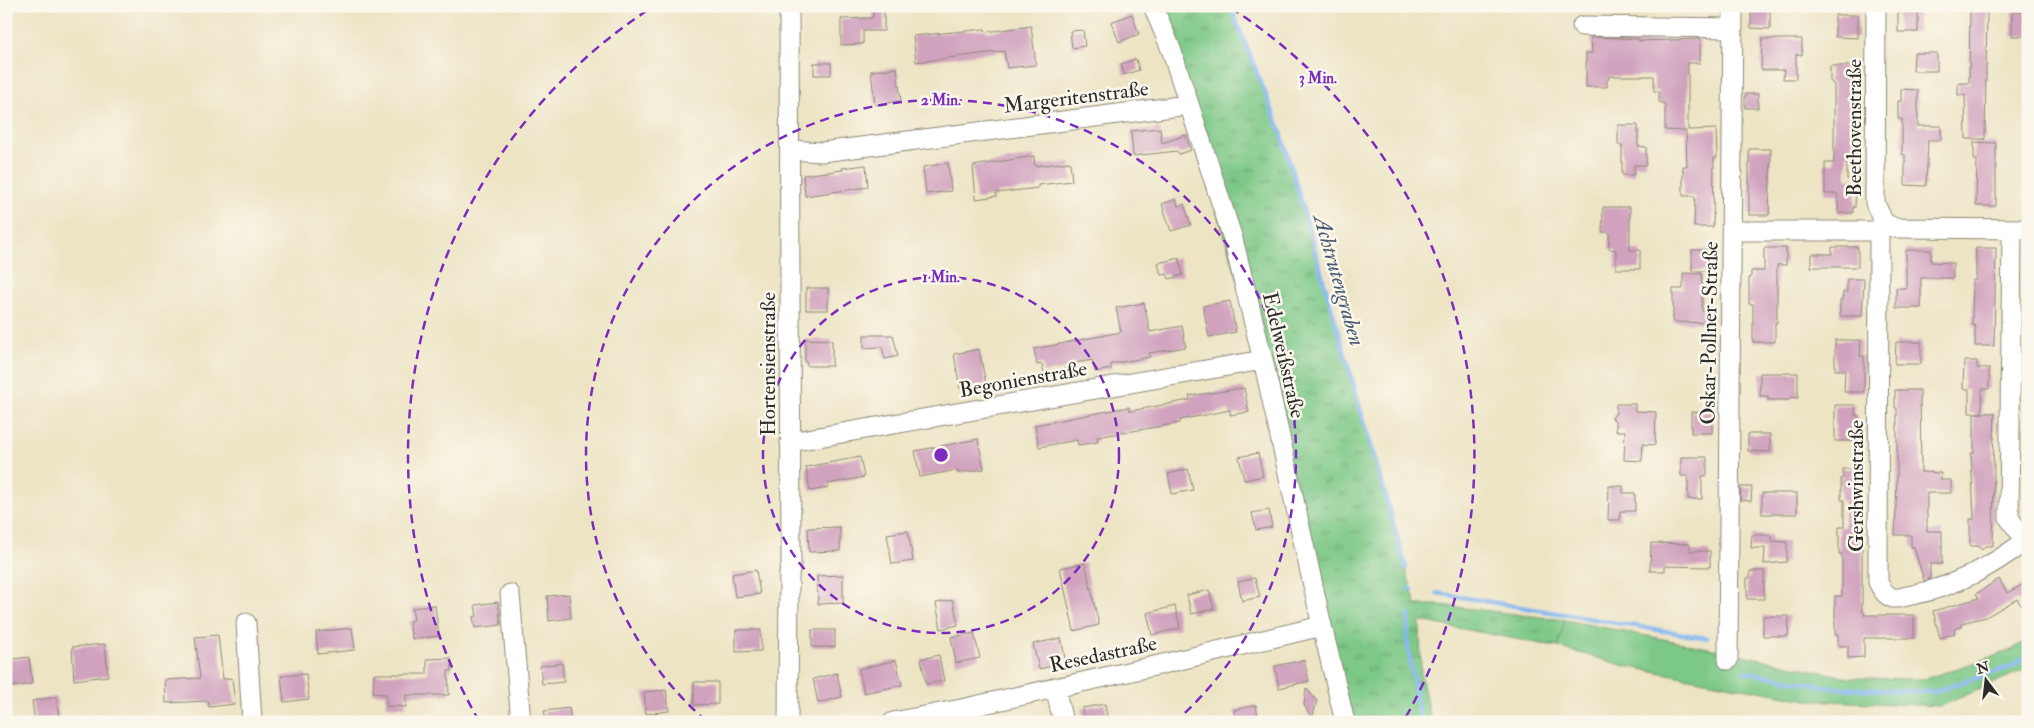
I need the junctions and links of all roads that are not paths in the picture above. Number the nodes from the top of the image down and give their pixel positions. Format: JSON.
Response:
{"nodes":[{"id":1,"x":789,"y":6,"type":"edge"},
{"id":2,"x":1153,"y":6,"type":"edge"},
{"id":3,"x":1733,"y":6,"type":"edge"},
{"id":4,"x":1876,"y":6,"type":"edge"},
{"id":5,"x":1582,"y":26,"type":"dead end"},
{"id":6,"x":1733,"y":28,"type":"junction"},
{"id":7,"x":1188,"y":105,"type":"junction"},
{"id":8,"x":790,"y":150,"type":"junction"},
{"id":9,"x":1882,"y":227,"type":"junction"},
{"id":10,"x":2020,"y":229,"type":"edge"},
{"id":11,"x":1733,"y":231,"type":"junction"},
{"id":12,"x":1263,"y":360,"type":"junction"},
{"id":13,"x":790,"y":442,"type":"junction"},
{"id":14,"x":2027,"y":540,"type":"edge"},
{"id":15,"x":510,"y":594,"type":"dead end"},
{"id":16,"x":246,"y":623,"type":"dead end"},
{"id":17,"x":1322,"y":626,"type":"junction"},
{"id":18,"x":1728,"y":660,"type":"dead end"},
{"id":19,"x":1055,"y":687,"type":"junction"},
{"id":20,"x":252,"y":722,"type":"edge"},
{"id":21,"x":521,"y":722,"type":"edge"},
{"id":22,"x":788,"y":722,"type":"edge"},
{"id":23,"x":893,"y":722,"type":"edge"},
{"id":24,"x":1063,"y":722,"type":"edge"},
{"id":25,"x":1346,"y":722,"type":"edge"}],
"edges":[{"from":1,"to":8,"type":"street","name":"Hortensienstraße"},
{"from":2,"to":7,"type":"street","name":"Edelweißstraße"},
{"from":3,"to":6,"type":"street","name":"Oskar-Pollner-Straße"},
{"from":4,"to":9,"type":"street","name":"Beethovenstraße"},
{"from":5,"to":6,"type":"street"},
{"from":6,"to":11,"type":"street","name":"Oskar-Pollner-Straße"},
{"from":7,"to":8,"type":"street","name":"Margeritenstraße"},
{"from":7,"to":12,"type":"street","name":"Edelweißstraße"},
{"from":8,"to":13,"type":"street","name":"Hortensienstraße"},
{"from":9,"to":10,"type":"street","name":"Beethovenstraße"},
{"from":9,"to":11,"type":"street","name":"Beethovenstraße"},
{"from":9,"to":14,"type":"street","name":"Gershwinstraße"},
{"from":10,"to":14,"type":"street","name":"Gershwinstraße"},
{"from":11,"to":18,"type":"street","name":"Oskar-Pollner-Straße"},
{"from":12,"to":13,"type":"street","name":"Begonienstraße"},
{"from":12,"to":17,"type":"street","name":"Edelweißstraße"},
{"from":13,"to":22,"type":"street","name":"Hortensienstraße"},
{"from":15,"to":21,"type":"street"},
{"from":16,"to":20,"type":"street"},
{"from":17,"to":19,"type":"street","name":"Resedastraße"},
{"from":17,"to":25,"type":"street","name":"Edelweißstraße"},
{"from":19,"to":23,"type":"street","name":"Resedastraße"},
{"from":19,"to":24,"type":"street"}]}
